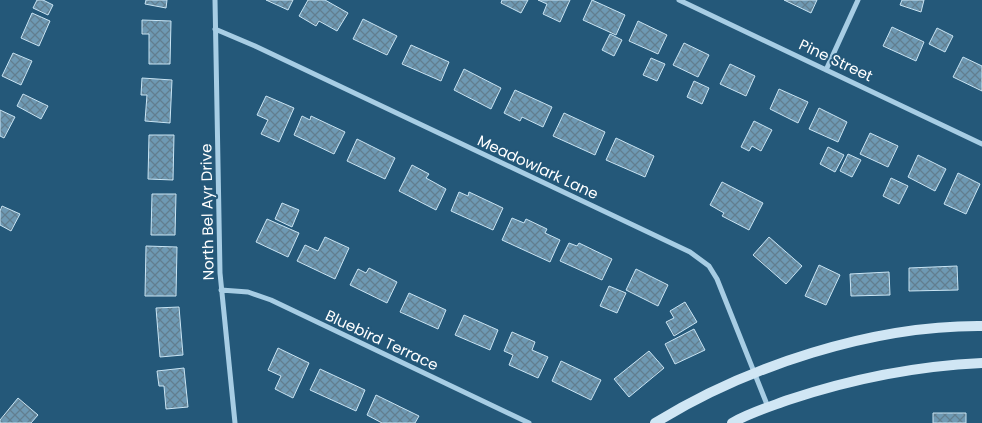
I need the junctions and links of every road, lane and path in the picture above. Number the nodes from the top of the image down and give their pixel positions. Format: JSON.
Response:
{"nodes":[{"id":1,"x":215,"y":0,"type":"edge"},
{"id":2,"x":679,"y":0,"type":"edge"},
{"id":3,"x":858,"y":0,"type":"edge"},
{"id":4,"x":216,"y":29,"type":"junction"},
{"id":5,"x":826,"y":70,"type":"junction"},
{"id":6,"x":982,"y":144,"type":"edge"},
{"id":7,"x":221,"y":290,"type":"junction"},
{"id":8,"x":982,"y":326,"type":"edge"},
{"id":9,"x":982,"y":363,"type":"edge"},
{"id":10,"x":755,"y":372,"type":"junction"},
{"id":11,"x":768,"y":408,"type":"junction"},
{"id":12,"x":236,"y":423,"type":"edge"},
{"id":13,"x":529,"y":423,"type":"edge"},
{"id":14,"x":655,"y":423,"type":"edge"},
{"id":15,"x":732,"y":423,"type":"edge"}],
"edges":[{"from":1,"to":4,"type":"street","name":"North Bel Ayr Drive"},
{"from":2,"to":5,"type":"street","name":"Pine Street"},
{"from":3,"to":5,"type":"street"},
{"from":4,"to":7,"type":"street","name":"North Bel Ayr Drive"},
{"from":4,"to":10,"type":"street","name":"Meadowlark Lane"},
{"from":5,"to":6,"type":"street","name":"Pine Street"},
{"from":7,"to":12,"type":"street","name":"North Bel Ayr Drive"},
{"from":7,"to":13,"type":"street","name":"Bluebird Terrace"},
{"from":8,"to":10,"type":"street"},
{"from":9,"to":11,"type":"street"},
{"from":10,"to":11,"type":"street","name":"Meadowlark Lane"},
{"from":10,"to":14,"type":"street"},
{"from":11,"to":15,"type":"street"}]}
